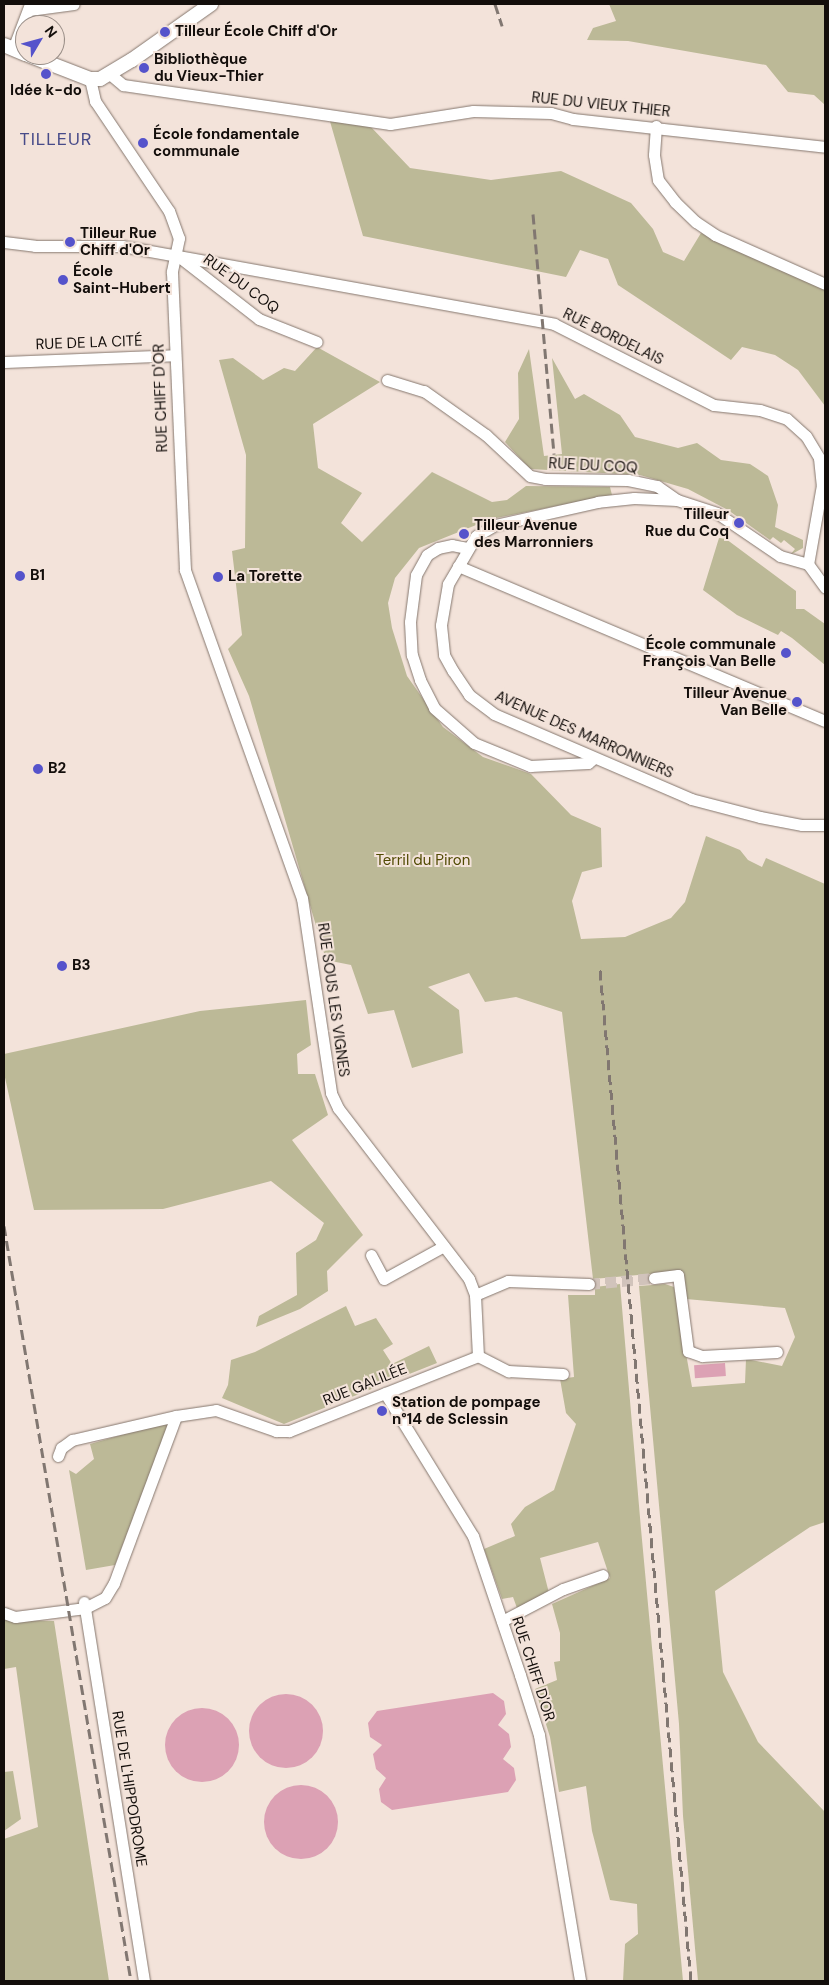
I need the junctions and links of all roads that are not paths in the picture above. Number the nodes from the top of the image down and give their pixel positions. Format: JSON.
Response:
{"nodes":[{"id":1,"x":74,"y":4,"type":"edge"},
{"id":2,"x":211,"y":4,"type":"edge"},
{"id":3,"x":30,"y":7,"type":"edge"},
{"id":4,"x":54,"y":65,"type":"edge"},
{"id":5,"x":111,"y":75,"type":"junction"},
{"id":6,"x":90,"y":79,"type":"junction"},
{"id":7,"x":656,"y":126,"type":"junction"},
{"id":8,"x":825,"y":147,"type":"edge"},
{"id":9,"x":4,"y":242,"type":"edge"},
{"id":10,"x":177,"y":255,"type":"junction"},
{"id":11,"x":825,"y":284,"type":"edge"},
{"id":12,"x":317,"y":342,"type":"dead end"},
{"id":13,"x":175,"y":355,"type":"junction"},
{"id":14,"x":4,"y":362,"type":"edge"},
{"id":15,"x":387,"y":380,"type":"dead end"},
{"id":16,"x":677,"y":500,"type":"junction"},
{"id":17,"x":467,"y":548,"type":"junction"},
{"id":18,"x":808,"y":564,"type":"junction"},
{"id":19,"x":458,"y":566,"type":"junction"},
{"id":20,"x":825,"y":586,"type":"edge"},
{"id":21,"x":825,"y":720,"type":"edge"},
{"id":22,"x":242,"y":732,"type":"joint"},
{"id":23,"x":594,"y":758,"type":"junction"},
{"id":24,"x":825,"y":825,"type":"edge"},
{"id":25,"x":444,"y":1246,"type":"junction"},
{"id":26,"x":371,"y":1255,"type":"dead end"},
{"id":27,"x":654,"y":1278,"type":"tunnel mouth"},
{"id":28,"x":589,"y":1284,"type":"tunnel mouth"},
{"id":29,"x":475,"y":1294,"type":"junction"},
{"id":30,"x":777,"y":1352,"type":"dead end"},
{"id":31,"x":478,"y":1356,"type":"junction"},
{"id":32,"x":563,"y":1374,"type":"dead end"},
{"id":33,"x":385,"y":1393,"type":"junction"},
{"id":34,"x":176,"y":1416,"type":"junction"},
{"id":35,"x":58,"y":1456,"type":"dead end"},
{"id":36,"x":603,"y":1574,"type":"dead end"},
{"id":37,"x":85,"y":1605,"type":"junction"},
{"id":38,"x":4,"y":1613,"type":"edge"},
{"id":39,"x":502,"y":1621,"type":"junction"},
{"id":40,"x":144,"y":1981,"type":"edge"},
{"id":41,"x":580,"y":1981,"type":"edge"}],
"edges":[{"from":1,"to":3,"type":"street"},
{"from":2,"to":5,"type":"street"},
{"from":4,"to":6,"type":"street"},
{"from":5,"to":6,"type":"street"},
{"from":5,"to":7,"type":"street","name":"RUE DU VIEUX THIER"},
{"from":6,"to":10,"type":"street","name":"RUE CHIFF D'OR"},
{"from":7,"to":8,"type":"street","name":"RUE DU VIEUX THIER"},
{"from":7,"to":11,"type":"street"},
{"from":9,"to":10,"type":"street","name":"RUE BORDELAIS"},
{"from":10,"to":12,"type":"street","name":"RUE DU COQ"},
{"from":10,"to":13,"type":"street","name":"RUE CHIFF D'OR"},
{"from":10,"to":18,"type":"street","name":"RUE BORDELAIS"},
{"from":13,"to":14,"type":"street","name":"RUE DE LA CITÉ"},
{"from":13,"to":22,"type":"street","name":"RUE CHIFF D'OR"},
{"from":15,"to":16,"type":"street","name":"RUE DU COQ"},
{"from":16,"to":17,"type":"street","name":"AVENUE DES MARRONNIERS"},
{"from":16,"to":18,"type":"street","name":"AVENUE DES MARRONNIERS"},
{"from":17,"to":19,"type":"street","name":"AVENUE DES MARRONNIERS"},
{"from":17,"to":23,"type":"street"},
{"from":18,"to":20,"type":"street"},
{"from":19,"to":21,"type":"street"},
{"from":19,"to":23,"type":"street","name":"AVENUE DES MARRONNIERS"},
{"from":22,"to":25,"type":"street","name":"RUE SOUS LES VIGNES"},
{"from":23,"to":24,"type":"street","name":"AVENUE DES MARRONNIERS"},
{"from":25,"to":26,"type":"street"},
{"from":25,"to":29,"type":"street","name":"RUE SOUS LES VIGNES"},
{"from":27,"to":30,"type":"street"},
{"from":28,"to":29,"type":"street"},
{"from":29,"to":31,"type":"street","name":"RUE SOUS LES VIGNES"},
{"from":31,"to":32,"type":"street"},
{"from":31,"to":33,"type":"street","name":"RUE GALILÉE"},
{"from":33,"to":34,"type":"street","name":"RUE GALILÉE"},
{"from":33,"to":39,"type":"street","name":"RUE CHIFF D'OR"},
{"from":34,"to":35,"type":"street","name":"RUE GALILÉE"},
{"from":34,"to":37,"type":"street"},
{"from":36,"to":39,"type":"street"},
{"from":37,"to":38,"type":"street"},
{"from":37,"to":40,"type":"street","name":"RUE DE L'HIPPODROME"},
{"from":39,"to":41,"type":"street","name":"RUE CHIFF D'OR"}]}
